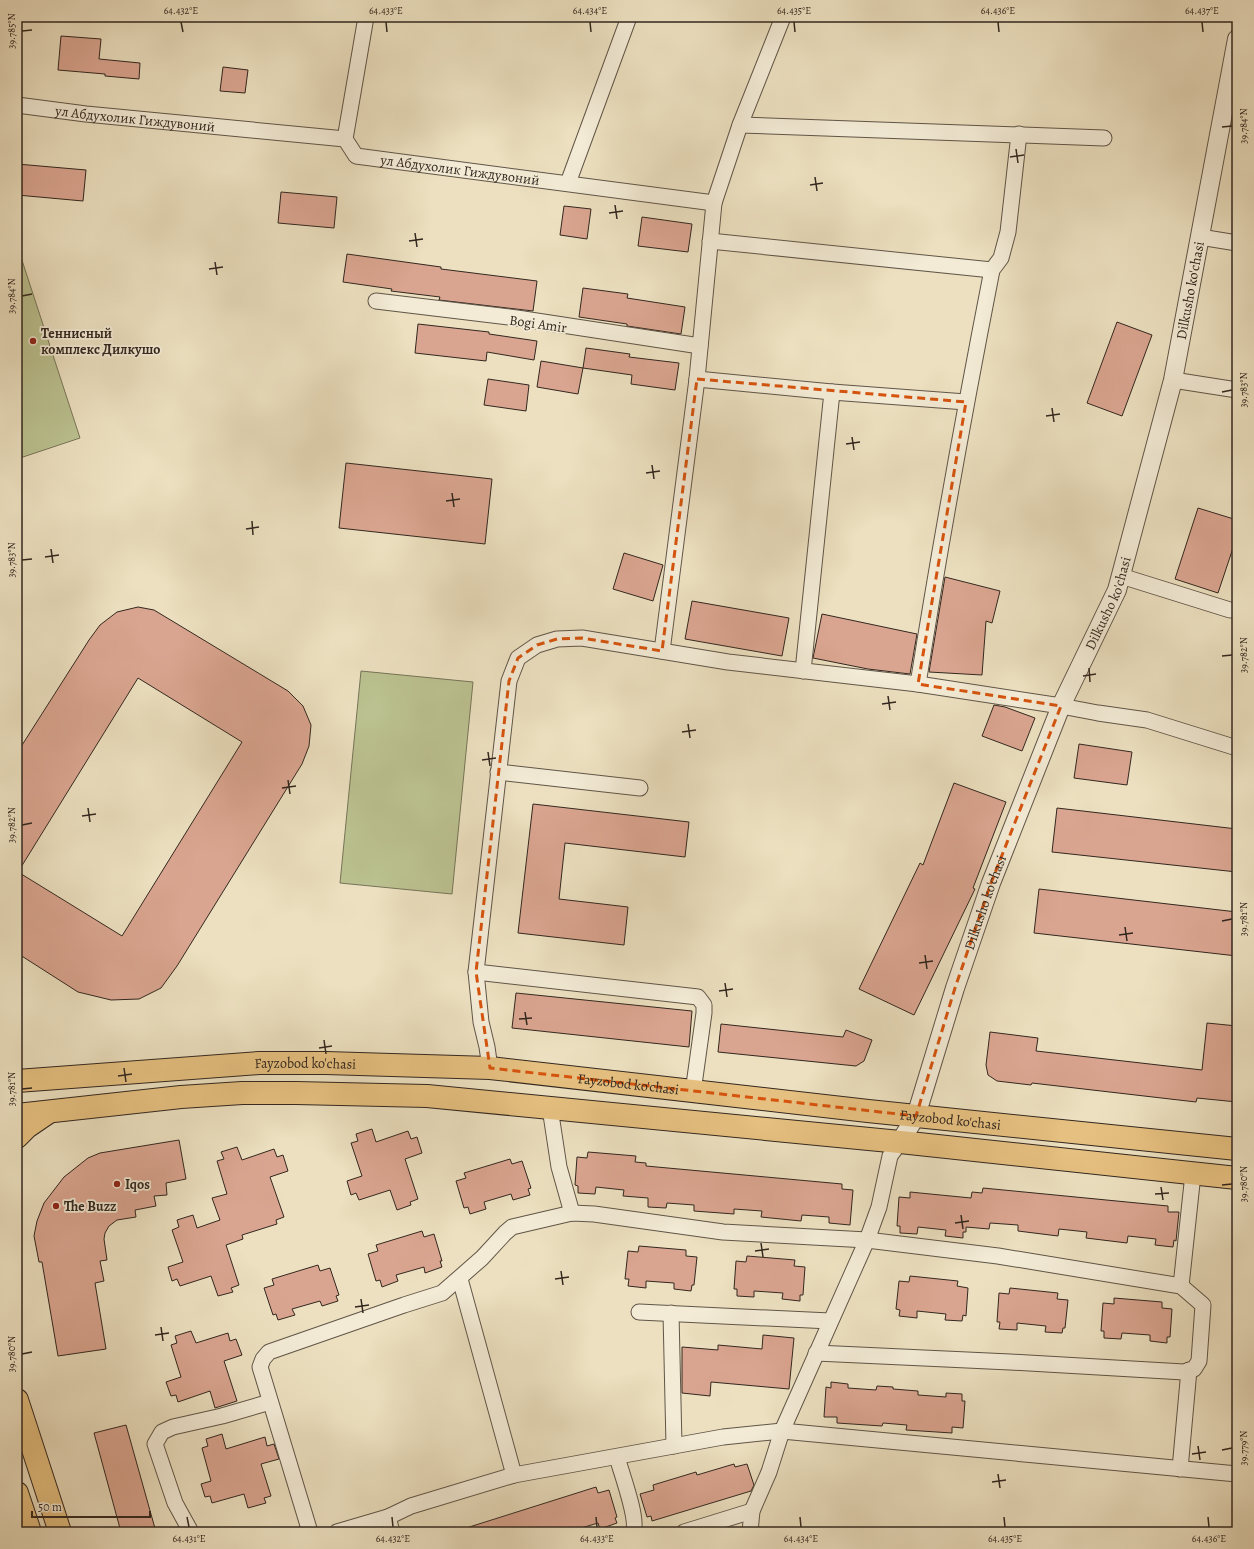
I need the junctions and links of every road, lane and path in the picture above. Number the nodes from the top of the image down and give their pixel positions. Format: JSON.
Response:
{"nodes":[{"id":1,"x":366,"y":17,"type":"edge"},
{"id":2,"x":629,"y":17,"type":"edge"},
{"id":3,"x":783,"y":17,"type":"edge"},
{"id":4,"x":1237,"y":39,"type":"edge"},
{"id":5,"x":1235,"y":57,"type":"edge"},
{"id":6,"x":17,"y":105,"type":"edge"},
{"id":7,"x":740,"y":125,"type":"junction"},
{"id":8,"x":1019,"y":134,"type":"junction"},
{"id":9,"x":1104,"y":138,"type":"dead end"},
{"id":10,"x":345,"y":139,"type":"junction"},
{"id":11,"x":568,"y":183,"type":"junction"},
{"id":12,"x":714,"y":203,"type":"junction"},
{"id":13,"x":1200,"y":236,"type":"junction"},
{"id":14,"x":710,"y":241,"type":"junction"},
{"id":15,"x":1237,"y":243,"type":"edge"},
{"id":16,"x":992,"y":270,"type":"junction"},
{"id":17,"x":376,"y":301,"type":"dead end"},
{"id":18,"x":700,"y":346,"type":"junction"},
{"id":19,"x":697,"y":379,"type":"junction"},
{"id":20,"x":1172,"y":380,"type":"junction"},
{"id":21,"x":1237,"y":390,"type":"edge"},
{"id":22,"x":832,"y":392,"type":"junction"},
{"id":23,"x":966,"y":402,"type":"junction"},
{"id":24,"x":1121,"y":576,"type":"junction"},
{"id":25,"x":1230,"y":610,"type":"dead end"},
{"id":26,"x":662,"y":651,"type":"junction"},
{"id":27,"x":803,"y":671,"type":"junction"},
{"id":28,"x":918,"y":684,"type":"junction"},
{"id":29,"x":1061,"y":706,"type":"junction"},
{"id":30,"x":1237,"y":748,"type":"edge"},
{"id":31,"x":498,"y":772,"type":"junction"},
{"id":32,"x":640,"y":788,"type":"dead end"},
{"id":33,"x":476,"y":972,"type":"junction"},
{"id":34,"x":490,"y":1068,"type":"junction"},
{"id":35,"x":17,"y":1081,"type":"edge"},
{"id":36,"x":693,"y":1092,"type":"junction"},
{"id":37,"x":550,"y":1108,"type":"junction"},
{"id":38,"x":52,"y":1110,"type":"junction"},
{"id":39,"x":17,"y":1115,"type":"edge"},
{"id":40,"x":916,"y":1116,"type":"junction"},
{"id":41,"x":17,"y":1137,"type":"edge"},
{"id":42,"x":900,"y":1142,"type":"junction"},
{"id":43,"x":1237,"y":1149,"type":"edge"},
{"id":44,"x":1192,"y":1174,"type":"junction"},
{"id":45,"x":1237,"y":1178,"type":"edge"},
{"id":46,"x":572,"y":1212,"type":"junction"},
{"id":47,"x":867,"y":1240,"type":"junction"},
{"id":48,"x":460,"y":1279,"type":"junction"},
{"id":49,"x":1181,"y":1286,"type":"junction"},
{"id":50,"x":639,"y":1312,"type":"dead end"},
{"id":51,"x":671,"y":1313,"type":"junction"},
{"id":52,"x":830,"y":1322,"type":"junction"},
{"id":53,"x":816,"y":1353,"type":"junction"},
{"id":54,"x":1189,"y":1370,"type":"junction"},
{"id":55,"x":17,"y":1400,"type":"edge"},
{"id":56,"x":270,"y":1402,"type":"junction"},
{"id":57,"x":782,"y":1431,"type":"junction"},
{"id":58,"x":674,"y":1446,"type":"junction"},
{"id":59,"x":617,"y":1457,"type":"junction"},
{"id":60,"x":1180,"y":1469,"type":"junction"},
{"id":61,"x":1237,"y":1474,"type":"edge"},
{"id":62,"x":514,"y":1475,"type":"junction"},
{"id":63,"x":17,"y":1493,"type":"edge"},
{"id":64,"x":752,"y":1511,"type":"junction"},
{"id":65,"x":388,"y":1517,"type":"junction"},
{"id":66,"x":634,"y":1530,"type":"edge"},
{"id":67,"x":30,"y":1532,"type":"edge"},
{"id":68,"x":60,"y":1532,"type":"edge"},
{"id":69,"x":192,"y":1532,"type":"edge"},
{"id":70,"x":310,"y":1532,"type":"edge"},
{"id":71,"x":337,"y":1532,"type":"edge"},
{"id":72,"x":392,"y":1532,"type":"edge"},
{"id":73,"x":620,"y":1532,"type":"edge"},
{"id":74,"x":684,"y":1532,"type":"edge"},
{"id":75,"x":750,"y":1532,"type":"edge"}],
"edges":[{"from":1,"to":10,"type":"street"},
{"from":2,"to":11,"type":"street"},
{"from":3,"to":7,"type":"street"},
{"from":4,"to":5,"type":"street","name":"Dilkusho ko'chasi"},
{"from":5,"to":13,"type":"street","name":"Dilkusho ko'chasi"},
{"from":6,"to":10,"type":"street","name":"ул Абдухолик Гиждувоний"},
{"from":7,"to":8,"type":"street"},
{"from":7,"to":12,"type":"street"},
{"from":8,"to":9,"type":"street"},
{"from":8,"to":16,"type":"street"},
{"from":10,"to":11,"type":"street","name":"ул Абдухолик Гиждувоний"},
{"from":11,"to":12,"type":"street","name":"ул Абдухолик Гиждувоний"},
{"from":12,"to":14,"type":"street"},
{"from":13,"to":15,"type":"street"},
{"from":13,"to":20,"type":"street","name":"Dilkusho ko'chasi"},
{"from":14,"to":16,"type":"street"},
{"from":14,"to":18,"type":"street"},
{"from":16,"to":23,"type":"street"},
{"from":17,"to":18,"type":"street"},
{"from":18,"to":19,"type":"street"},
{"from":19,"to":22,"type":"street"},
{"from":19,"to":26,"type":"street"},
{"from":20,"to":21,"type":"street"},
{"from":20,"to":24,"type":"street","name":"Dilkusho ko'chasi"},
{"from":22,"to":23,"type":"street"},
{"from":22,"to":27,"type":"street"},
{"from":23,"to":28,"type":"street"},
{"from":24,"to":25,"type":"street"},
{"from":24,"to":29,"type":"street","name":"Dilkusho ko'chasi"},
{"from":26,"to":27,"type":"street"},
{"from":26,"to":31,"type":"street"},
{"from":27,"to":28,"type":"street"},
{"from":28,"to":29,"type":"street"},
{"from":29,"to":30,"type":"street"},
{"from":29,"to":40,"type":"street","name":"Dilkusho ko'chasi"},
{"from":31,"to":32,"type":"street"},
{"from":31,"to":33,"type":"street"},
{"from":33,"to":34,"type":"street"},
{"from":33,"to":36,"type":"street"},
{"from":34,"to":35,"type":"main road","name":"Fayzobod ko'chasi"},
{"from":34,"to":36,"type":"main road","name":"Fayzobod ko'chasi"},
{"from":36,"to":40,"type":"main road","name":"Fayzobod ko'chasi"},
{"from":37,"to":38,"type":"main road","name":"Fayzobod ko'chasi"},
{"from":37,"to":42,"type":"main road","name":"Fayzobod ko'chasi"},
{"from":37,"to":46,"type":"street"},
{"from":38,"to":39,"type":"main road","name":"Fayzobod ko'chasi"},
{"from":38,"to":41,"type":"main road"},
{"from":40,"to":42,"type":"street","name":"Dilkusho ko'chasi"},
{"from":40,"to":43,"type":"main road","name":"Fayzobod ko'chasi"},
{"from":42,"to":44,"type":"main road","name":"Fayzobod ko'chasi"},
{"from":42,"to":47,"type":"street"},
{"from":44,"to":45,"type":"main road","name":"Fayzobod ko'chasi"},
{"from":44,"to":49,"type":"street"},
{"from":46,"to":47,"type":"street"},
{"from":46,"to":48,"type":"street"},
{"from":47,"to":49,"type":"street"},
{"from":47,"to":52,"type":"street"},
{"from":48,"to":56,"type":"street"},
{"from":48,"to":62,"type":"street"},
{"from":49,"to":54,"type":"street"},
{"from":50,"to":51,"type":"street"},
{"from":51,"to":52,"type":"street"},
{"from":51,"to":58,"type":"street"},
{"from":52,"to":53,"type":"street"},
{"from":53,"to":54,"type":"street"},
{"from":53,"to":57,"type":"street"},
{"from":54,"to":60,"type":"street"},
{"from":55,"to":68,"type":"main road"},
{"from":56,"to":69,"type":"street"},
{"from":56,"to":70,"type":"street"},
{"from":57,"to":58,"type":"street"},
{"from":57,"to":60,"type":"street"},
{"from":57,"to":64,"type":"street"},
{"from":58,"to":59,"type":"street"},
{"from":59,"to":62,"type":"street"},
{"from":59,"to":66,"type":"street"},
{"from":60,"to":61,"type":"street"},
{"from":62,"to":65,"type":"street"},
{"from":63,"to":67,"type":"main road"},
{"from":64,"to":74,"type":"street"},
{"from":64,"to":75,"type":"street"},
{"from":65,"to":71,"type":"street"},
{"from":65,"to":72,"type":"street"},
{"from":66,"to":73,"type":"street"}]}
